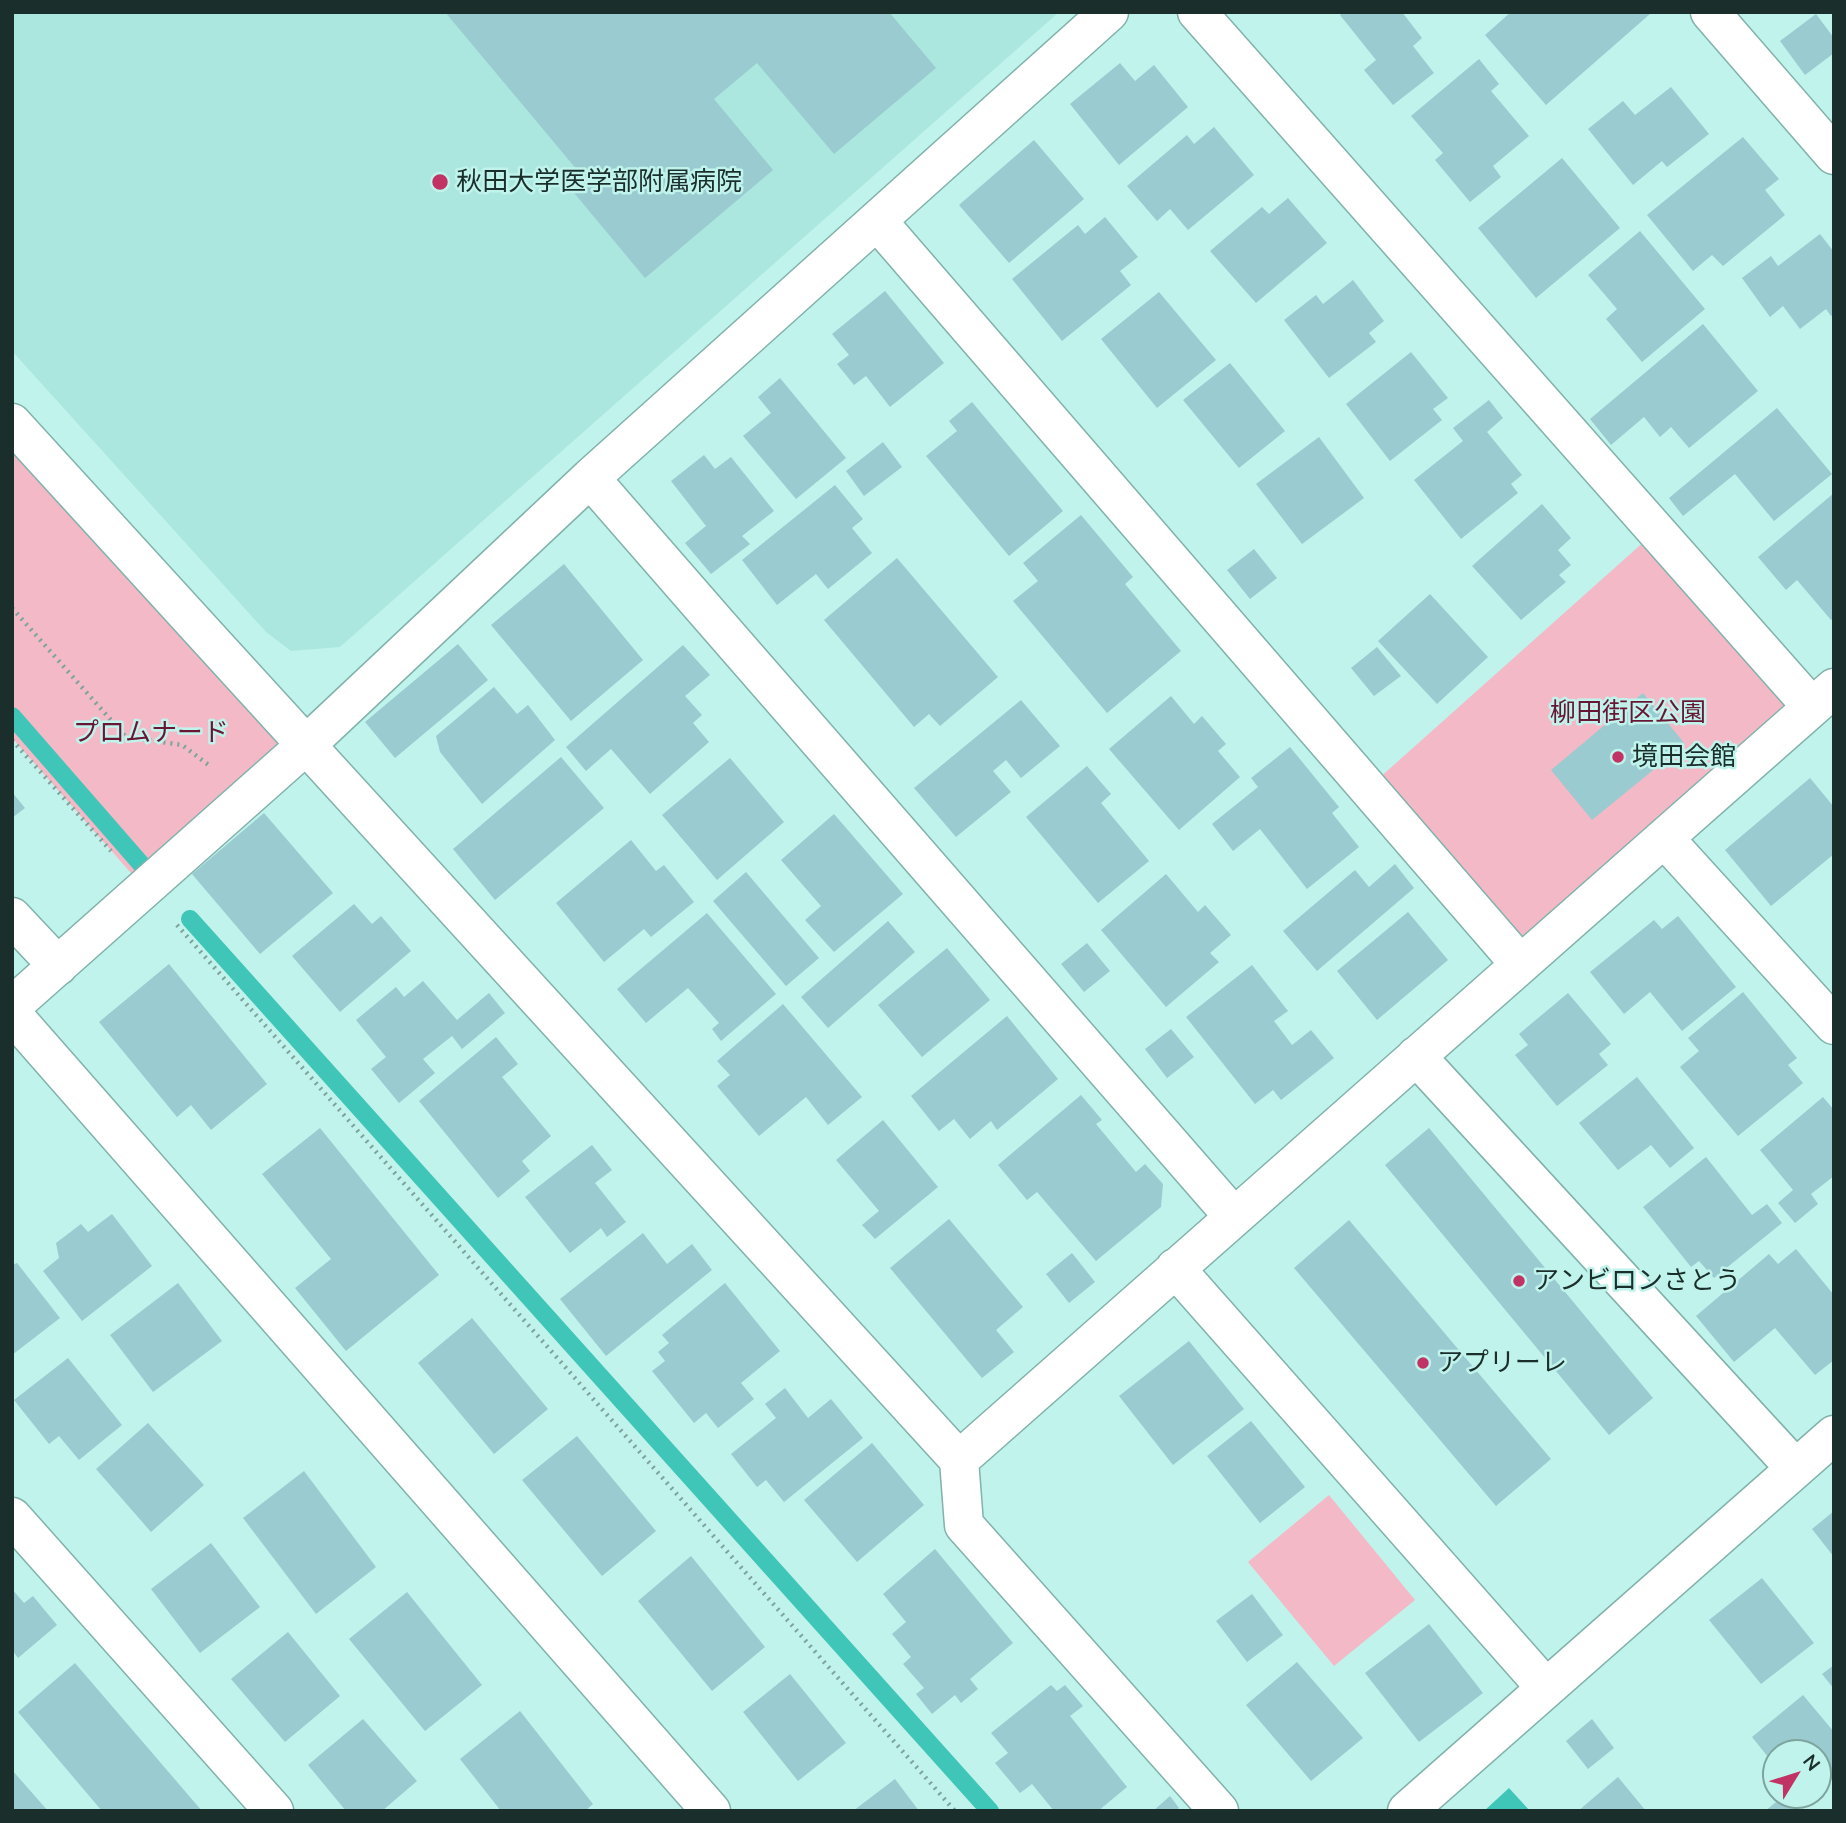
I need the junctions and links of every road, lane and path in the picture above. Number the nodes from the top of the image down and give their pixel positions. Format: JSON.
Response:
{"nodes":[{"id":1,"x":1109,"y":12,"type":"edge"},
{"id":2,"x":1197,"y":12,"type":"edge"},
{"id":3,"x":1710,"y":12,"type":"edge"},
{"id":4,"x":1834,"y":155,"type":"edge"},
{"id":5,"x":878,"y":222,"type":"junction"},
{"id":6,"x":12,"y":423,"type":"edge"},
{"id":7,"x":590,"y":478,"type":"junction"},
{"id":8,"x":12,"y":608,"type":"edge"},
{"id":9,"x":1823,"y":698,"type":"edge"},
{"id":10,"x":12,"y":740,"type":"edge"},
{"id":11,"x":306,"y":746,"type":"junction"},
{"id":12,"x":250,"y":796,"type":"junction"},
{"id":13,"x":1664,"y":838,"type":"junction"},
{"id":14,"x":145,"y":889,"type":"junction"},
{"id":15,"x":12,"y":917,"type":"edge"},
{"id":16,"x":1520,"y":964,"type":"junction"},
{"id":17,"x":58,"y":966,"type":"junction"},
{"id":18,"x":12,"y":1006,"type":"edge"},
{"id":19,"x":12,"y":1014,"type":"edge"},
{"id":20,"x":1834,"y":1025,"type":"edge"},
{"id":21,"x":1416,"y":1056,"type":"junction"},
{"id":22,"x":1234,"y":1217,"type":"junction"},
{"id":23,"x":1175,"y":1268,"type":"junction"},
{"id":24,"x":1834,"y":1434,"type":"edge"},
{"id":25,"x":959,"y":1460,"type":"junction"},
{"id":26,"x":1795,"y":1468,"type":"junction"},
{"id":27,"x":12,"y":1517,"type":"edge"},
{"id":28,"x":1546,"y":1688,"type":"junction"},
{"id":29,"x":274,"y":1811,"type":"edge"},
{"id":30,"x":711,"y":1811,"type":"edge"},
{"id":31,"x":955,"y":1811,"type":"edge"},
{"id":32,"x":1219,"y":1811,"type":"edge"},
{"id":33,"x":1407,"y":1811,"type":"edge"}],
"edges":[{"from":1,"to":5,"type":"street"},
{"from":2,"to":9,"type":"street"},
{"from":3,"to":4,"type":"street"},
{"from":5,"to":7,"type":"street"},
{"from":5,"to":16,"type":"street"},
{"from":6,"to":11,"type":"street"},
{"from":7,"to":11,"type":"street"},
{"from":7,"to":22,"type":"street"},
{"from":8,"to":12,"type":"path"},
{"from":9,"to":13,"type":"street"},
{"from":10,"to":14,"type":"path"},
{"from":11,"to":12,"type":"street"},
{"from":11,"to":25,"type":"street"},
{"from":12,"to":14,"type":"street"},
{"from":13,"to":16,"type":"street"},
{"from":13,"to":20,"type":"street"},
{"from":14,"to":17,"type":"street"},
{"from":14,"to":31,"type":"path"},
{"from":15,"to":17,"type":"street"},
{"from":16,"to":21,"type":"street"},
{"from":17,"to":18,"type":"street"},
{"from":19,"to":30,"type":"street"},
{"from":21,"to":22,"type":"street"},
{"from":21,"to":26,"type":"street"},
{"from":22,"to":23,"type":"street"},
{"from":23,"to":25,"type":"street"},
{"from":23,"to":28,"type":"street"},
{"from":24,"to":26,"type":"street"},
{"from":25,"to":32,"type":"street"},
{"from":26,"to":28,"type":"street"},
{"from":27,"to":29,"type":"street"},
{"from":28,"to":33,"type":"street"}]}
